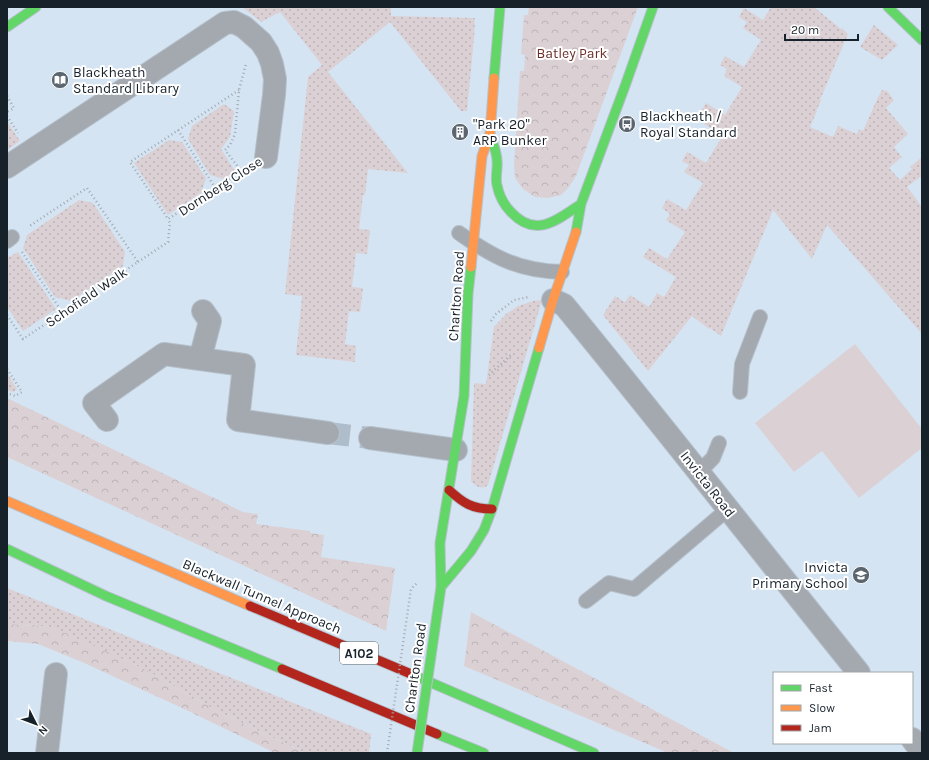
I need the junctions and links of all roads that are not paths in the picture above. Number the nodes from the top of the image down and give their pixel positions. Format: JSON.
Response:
{"nodes":[{"id":1,"x":36,"y":7,"type":"edge"},
{"id":2,"x":500,"y":7,"type":"edge"},
{"id":3,"x":653,"y":7,"type":"edge"},
{"id":4,"x":888,"y":7,"type":"edge"},
{"id":5,"x":7,"y":27,"type":"edge"},
{"id":6,"x":922,"y":40,"type":"edge"},
{"id":7,"x":490,"y":134,"type":"junction"},
{"id":8,"x":266,"y":157,"type":"road end"},
{"id":9,"x":7,"y":167,"type":"edge"},
{"id":10,"x":580,"y":204,"type":"junction"},
{"id":11,"x":459,"y":233,"type":"dead end"},
{"id":12,"x":474,"y":244,"type":"junction"},
{"id":13,"x":562,"y":272,"type":"junction"},
{"id":14,"x":553,"y":300,"type":"junction"},
{"id":15,"x":203,"y":311,"type":"dead end"},
{"id":16,"x":760,"y":318,"type":"dead end"},
{"id":17,"x":200,"y":360,"type":"junction"},
{"id":18,"x":740,"y":392,"type":"dead end"},
{"id":19,"x":107,"y":420,"type":"dead end"},
{"id":20,"x":328,"y":433,"type":"tunnel mouth"},
{"id":21,"x":370,"y":438,"type":"tunnel mouth"},
{"id":22,"x":719,"y":444,"type":"dead end"},
{"id":23,"x":456,"y":450,"type":"junction"},
{"id":24,"x":699,"y":472,"type":"junction"},
{"id":25,"x":449,"y":490,"type":"junction"},
{"id":26,"x":7,"y":502,"type":"edge"},
{"id":27,"x":48,"y":509,"type":"dead end"},
{"id":28,"x":492,"y":509,"type":"junction"},
{"id":29,"x":728,"y":509,"type":"junction"},
{"id":30,"x":7,"y":549,"type":"edge"},
{"id":31,"x":125,"y":552,"type":"junction"},
{"id":32,"x":35,"y":572,"type":"dead end"},
{"id":33,"x":440,"y":587,"type":"junction"},
{"id":34,"x":106,"y":596,"type":"junction"},
{"id":35,"x":586,"y":601,"type":"dead end"},
{"id":36,"x":858,"y":672,"type":"edge"},
{"id":37,"x":56,"y":674,"type":"dead end"},
{"id":38,"x":913,"y":741,"type":"edge"},
{"id":39,"x":922,"y":752,"type":"edge"},
{"id":40,"x":47,"y":753,"type":"edge"},
{"id":41,"x":417,"y":753,"type":"edge"},
{"id":42,"x":484,"y":753,"type":"edge"},
{"id":43,"x":594,"y":753,"type":"edge"}],
"edges":[{"from":1,"to":5,"type":"main road"},
{"from":2,"to":7,"type":"main road","name":"Charlton Road"},
{"from":3,"to":10,"type":"main road"},
{"from":4,"to":6,"type":"main road"},
{"from":7,"to":10,"type":"main road"},
{"from":7,"to":12,"type":"main road","name":"Charlton Road"},
{"from":8,"to":9,"type":"street","name":"Dornberg Close"},
{"from":10,"to":13,"type":"main road"},
{"from":11,"to":12,"type":"lane"},
{"from":12,"to":13,"type":"lane"},
{"from":12,"to":23,"type":"main road","name":"Charlton Road"},
{"from":13,"to":14,"type":"main road"},
{"from":14,"to":24,"type":"street","name":"Invicta Road"},
{"from":14,"to":28,"type":"main road"},
{"from":15,"to":17,"type":"street"},
{"from":16,"to":18,"type":"lane"},
{"from":17,"to":19,"type":"street"},
{"from":17,"to":20,"type":"street"},
{"from":21,"to":23,"type":"street"},
{"from":22,"to":24,"type":"lane"},
{"from":23,"to":25,"type":"main road","name":"Charlton Road"},
{"from":24,"to":29,"type":"street","name":"Invicta Road"},
{"from":25,"to":28,"type":"main road"},
{"from":25,"to":33,"type":"main road","name":"Charlton Road"},
{"from":26,"to":31,"type":"main road","name":"Blackwall Tunnel Approach","number":"A102"},
{"from":27,"to":31,"type":"main road"},
{"from":28,"to":33,"type":"main road"},
{"from":29,"to":35,"type":"lane"},
{"from":29,"to":36,"type":"street","name":"Invicta Road"},
{"from":30,"to":34,"type":"main road"},
{"from":31,"to":43,"type":"main road","name":"Blackwall Tunnel Approach","number":"A102"},
{"from":32,"to":34,"type":"main road"},
{"from":33,"to":41,"type":"main road","name":"Charlton Road","bridge":true},
{"from":34,"to":42,"type":"main road"},
{"from":37,"to":40,"type":"street"},
{"from":38,"to":39,"type":"street"}]}
